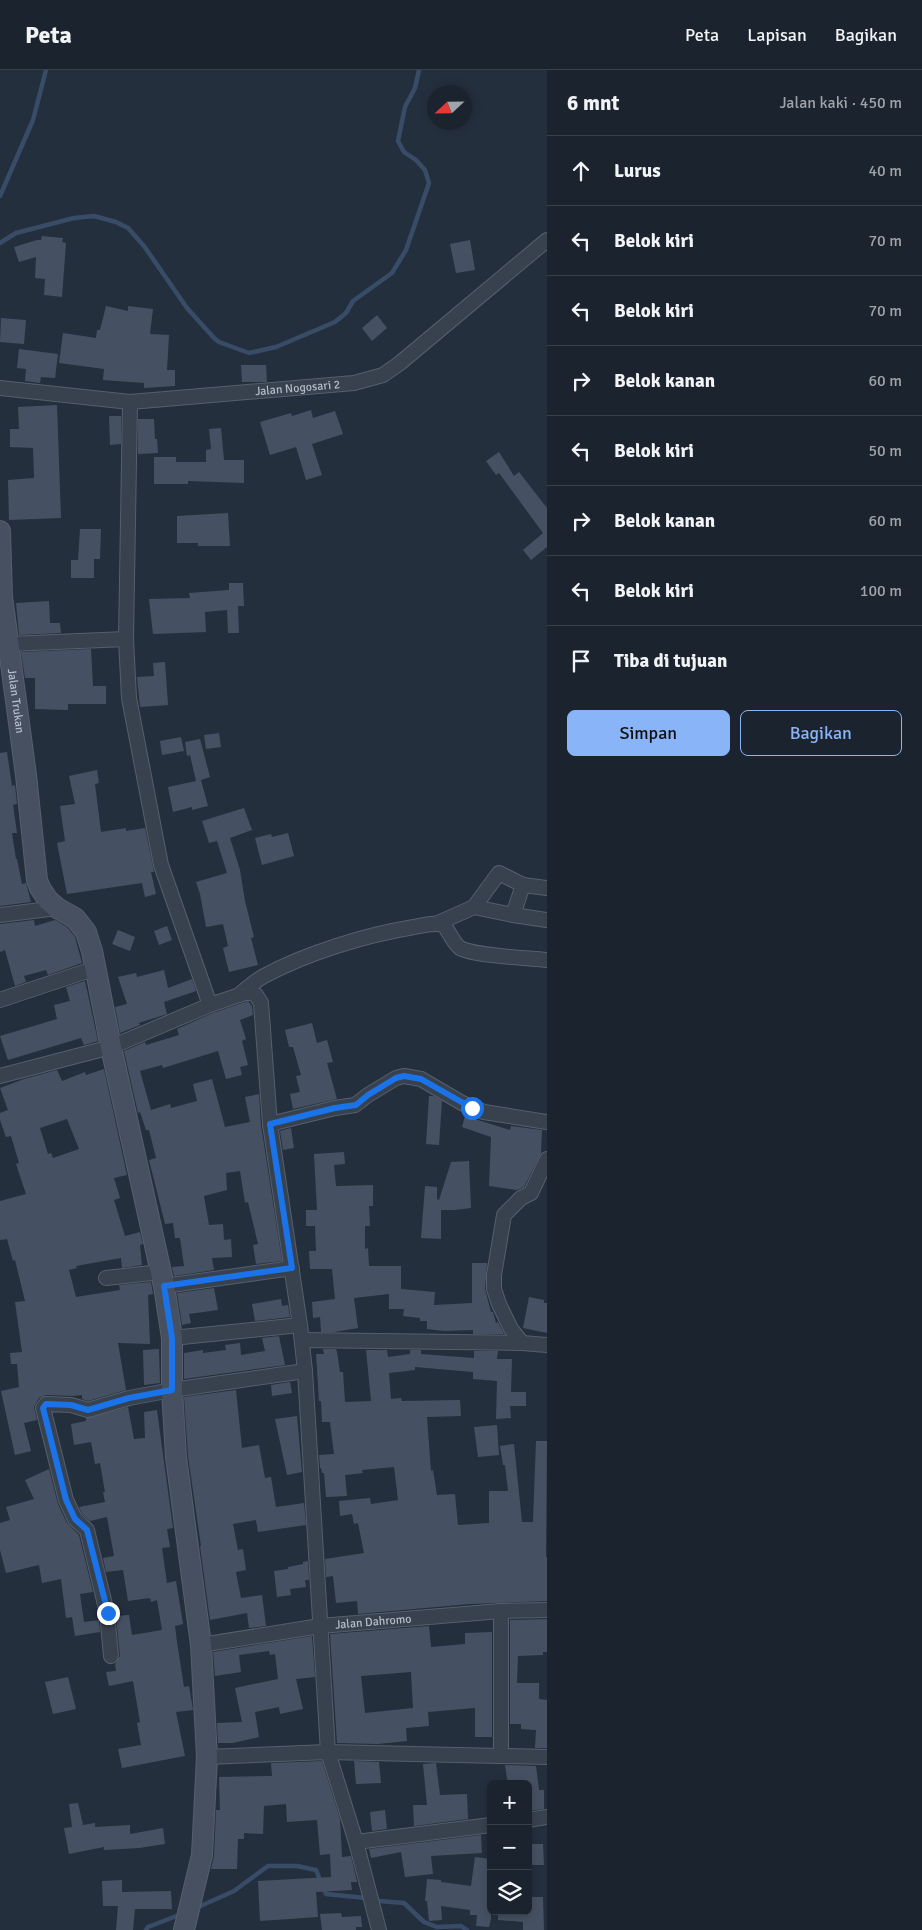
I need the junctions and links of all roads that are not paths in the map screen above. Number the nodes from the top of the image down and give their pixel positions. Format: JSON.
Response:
{"nodes":[{"id":1,"x":547,"y":240,"type":"edge"},
{"id":2,"x":0,"y":388,"type":"edge"},
{"id":3,"x":130,"y":402,"type":"junction"},
{"id":4,"x":0,"y":531,"type":"edge"},
{"id":5,"x":1,"y":581,"type":"edge"},
{"id":6,"x":126,"y":639,"type":"junction"},
{"id":7,"x":9,"y":644,"type":"junction"},
{"id":8,"x":7,"y":688,"type":"edge"},
{"id":9,"x":523,"y":885,"type":"junction"},
{"id":10,"x":545,"y":886,"type":"edge"},
{"id":11,"x":474,"y":907,"type":"junction"},
{"id":12,"x":57,"y":908,"type":"junction"},
{"id":13,"x":513,"y":914,"type":"junction"},
{"id":14,"x":0,"y":915,"type":"edge"},
{"id":15,"x":547,"y":920,"type":"edge"},
{"id":16,"x":438,"y":923,"type":"junction"},
{"id":17,"x":547,"y":960,"type":"edge"},
{"id":18,"x":96,"y":968,"type":"junction"},
{"id":19,"x":236,"y":997,"type":"junction"},
{"id":20,"x":0,"y":1000,"type":"edge"},
{"id":21,"x":210,"y":1005,"type":"junction"},
{"id":22,"x":111,"y":1047,"type":"junction"},
{"id":23,"x":0,"y":1076,"type":"edge"},
{"id":24,"x":547,"y":1122,"type":"edge"},
{"id":25,"x":270,"y":1124,"type":"junction"},
{"id":26,"x":547,"y":1159,"type":"edge"},
{"id":27,"x":292,"y":1268,"type":"junction"},
{"id":28,"x":106,"y":1278,"type":"dead end"},
{"id":29,"x":163,"y":1279,"type":"junction"},
{"id":30,"x":300,"y":1325,"type":"junction"},
{"id":31,"x":172,"y":1338,"type":"junction"},
{"id":32,"x":302,"y":1340,"type":"junction"},
{"id":33,"x":522,"y":1343,"type":"junction"},
{"id":34,"x":547,"y":1345,"type":"edge"},
{"id":35,"x":305,"y":1371,"type":"junction"},
{"id":36,"x":172,"y":1390,"type":"junction"},
{"id":37,"x":547,"y":1610,"type":"edge"},
{"id":38,"x":502,"y":1611,"type":"junction"},
{"id":39,"x":320,"y":1626,"type":"junction"},
{"id":40,"x":201,"y":1645,"type":"junction"},
{"id":41,"x":111,"y":1656,"type":"dead end"},
{"id":42,"x":328,"y":1752,"type":"junction"},
{"id":43,"x":501,"y":1755,"type":"junction"},
{"id":44,"x":207,"y":1756,"type":"junction"},
{"id":45,"x":547,"y":1757,"type":"edge"},
{"id":46,"x":547,"y":1817,"type":"edge"},
{"id":47,"x":532,"y":1819,"type":"edge"},
{"id":48,"x":487,"y":1825,"type":"edge"},
{"id":49,"x":356,"y":1842,"type":"junction"},
{"id":50,"x":184,"y":1930,"type":"edge"},
{"id":51,"x":379,"y":1930,"type":"edge"}],
"edges":[{"from":1,"to":3,"type":"street","name":"Jalan Nogosari 2"},
{"from":2,"to":3,"type":"street","name":"Jalan Nogosari 2"},
{"from":3,"to":6,"type":"street"},
{"from":4,"to":5,"type":"street","name":"Jalan Trukan"},
{"from":5,"to":7,"type":"street","name":"Jalan Trukan"},
{"from":6,"to":7,"type":"street"},
{"from":6,"to":21,"type":"street"},
{"from":7,"to":8,"type":"street","name":"Jalan Trukan"},
{"from":8,"to":12,"type":"street","name":"Jalan Trukan"},
{"from":9,"to":10,"type":"street"},
{"from":9,"to":11,"type":"street"},
{"from":9,"to":13,"type":"street"},
{"from":11,"to":13,"type":"street"},
{"from":11,"to":16,"type":"street"},
{"from":12,"to":14,"type":"street"},
{"from":12,"to":18,"type":"street","name":"Jalan Trukan"},
{"from":13,"to":15,"type":"street"},
{"from":16,"to":17,"type":"street"},
{"from":16,"to":19,"type":"street"},
{"from":18,"to":20,"type":"street"},
{"from":18,"to":22,"type":"street","name":"Jalan Trukan"},
{"from":19,"to":21,"type":"street"},
{"from":19,"to":25,"type":"street"},
{"from":21,"to":22,"type":"street"},
{"from":22,"to":23,"type":"street"},
{"from":22,"to":29,"type":"street","name":"Jalan Trukan"},
{"from":24,"to":25,"type":"street"},
{"from":25,"to":27,"type":"street"},
{"from":26,"to":33,"type":"street"},
{"from":27,"to":29,"type":"street"},
{"from":27,"to":30,"type":"street"},
{"from":28,"to":29,"type":"street"},
{"from":29,"to":31,"type":"street","name":"Jalan Trukan"},
{"from":30,"to":31,"type":"street"},
{"from":30,"to":32,"type":"street"},
{"from":31,"to":36,"type":"street","name":"Jalan Trukan"},
{"from":32,"to":33,"type":"street"},
{"from":32,"to":35,"type":"street"},
{"from":33,"to":34,"type":"street"},
{"from":35,"to":36,"type":"street"},
{"from":35,"to":39,"type":"street"},
{"from":36,"to":40,"type":"street","name":"Jalan Trukan"},
{"from":36,"to":41,"type":"street"},
{"from":37,"to":38,"type":"street","name":"Jalan Dahromo"},
{"from":38,"to":39,"type":"street","name":"Jalan Dahromo"},
{"from":38,"to":43,"type":"street"},
{"from":39,"to":40,"type":"street","name":"Jalan Dahromo"},
{"from":39,"to":42,"type":"street"},
{"from":40,"to":44,"type":"street","name":"Jalan Trukan"},
{"from":42,"to":43,"type":"street"},
{"from":42,"to":44,"type":"street"},
{"from":42,"to":49,"type":"street"},
{"from":43,"to":45,"type":"street"},
{"from":44,"to":50,"type":"street","name":"Jalan Trukan"},
{"from":46,"to":47,"type":"street"},
{"from":48,"to":49,"type":"street"},
{"from":49,"to":51,"type":"street"}]}
